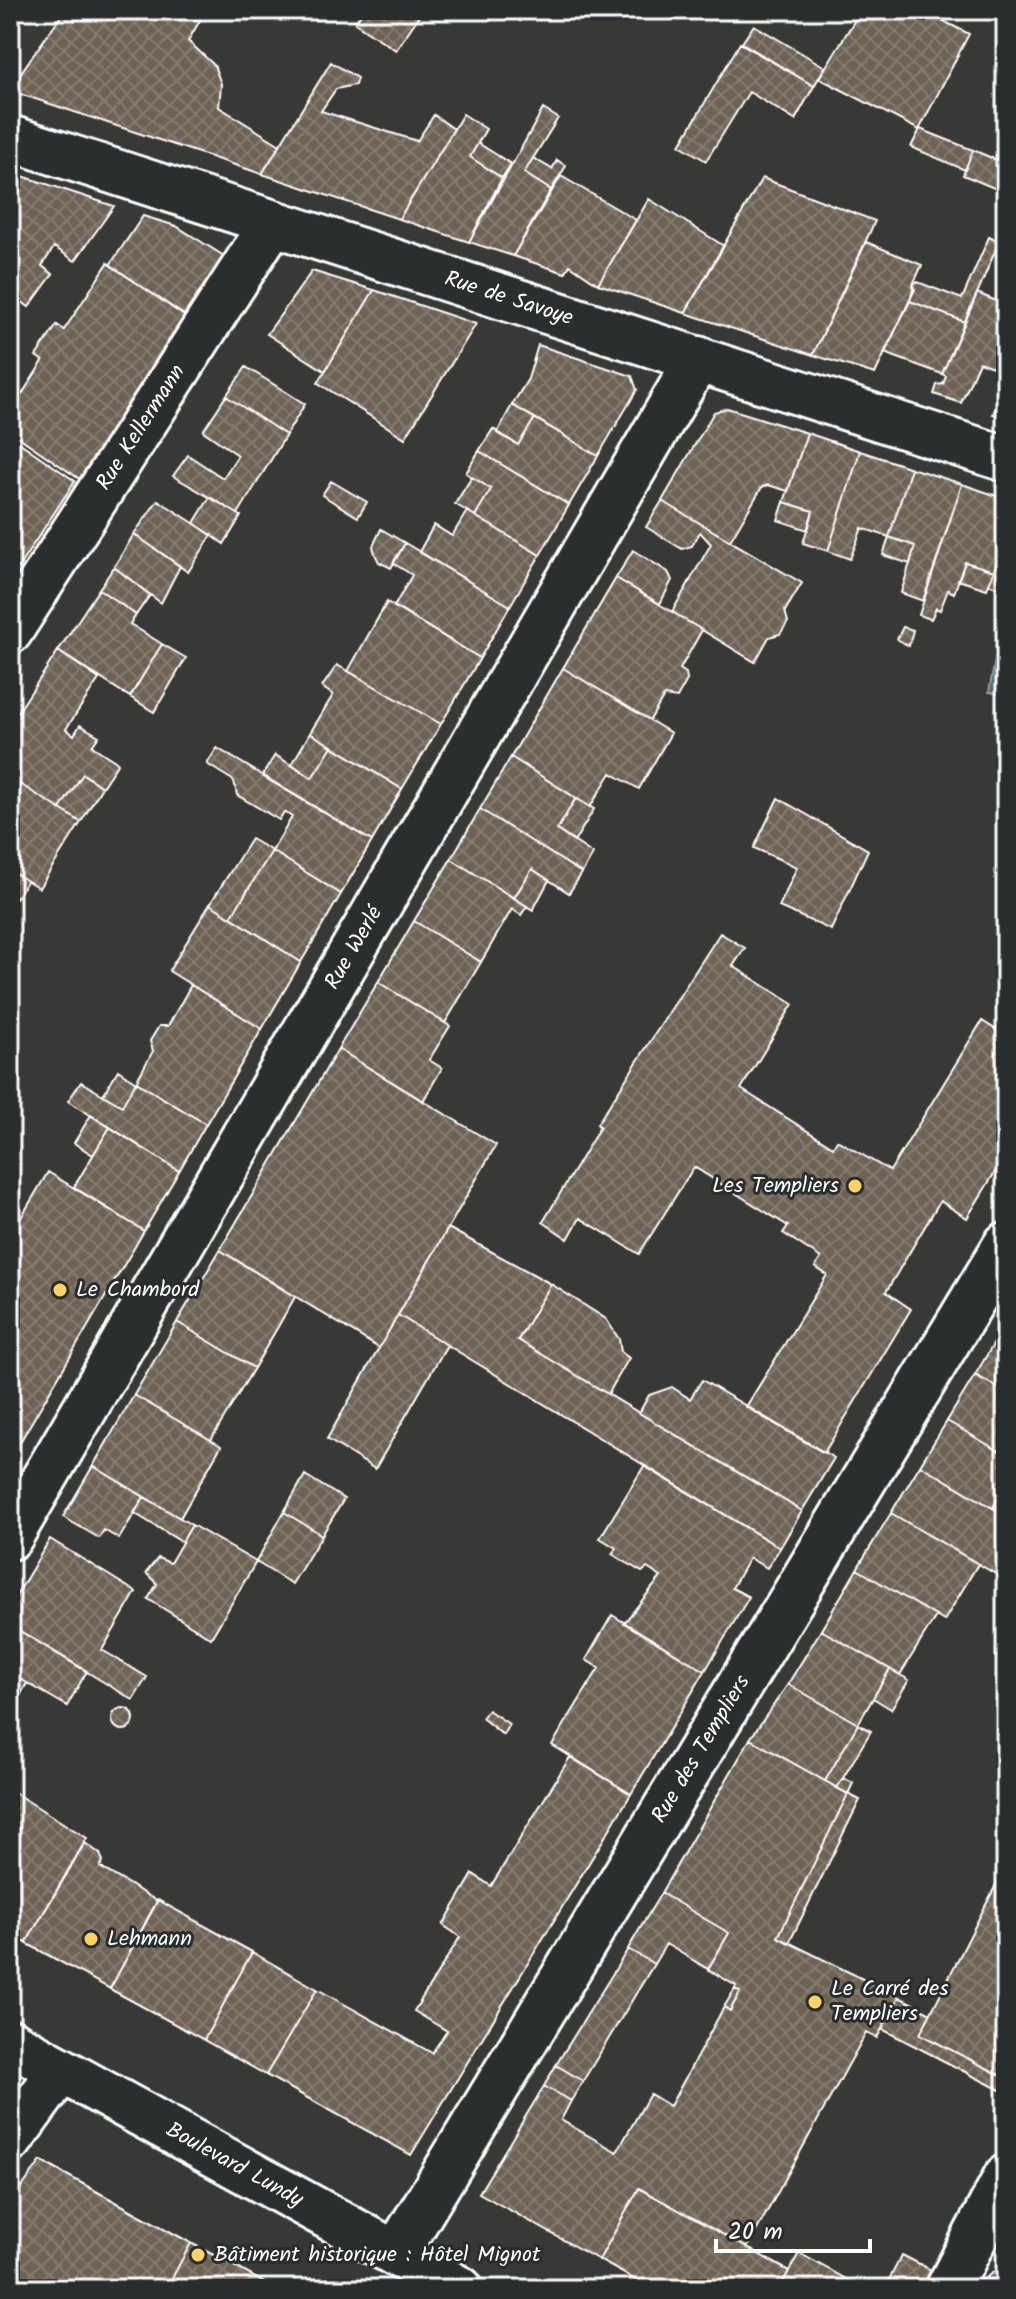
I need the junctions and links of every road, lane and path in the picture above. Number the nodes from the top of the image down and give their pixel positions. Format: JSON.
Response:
{"nodes":[{"id":1,"x":10,"y":138,"type":"edge"},
{"id":2,"x":272,"y":224,"type":"junction"},
{"id":3,"x":698,"y":359,"type":"junction"},
{"id":4,"x":1006,"y":459,"type":"edge"},
{"id":5,"x":10,"y":631,"type":"edge"},
{"id":6,"x":1006,"y":1245,"type":"edge"},
{"id":7,"x":10,"y":1537,"type":"edge"},
{"id":8,"x":10,"y":2042,"type":"edge"},
{"id":9,"x":61,"y":2070,"type":"junction"},
{"id":10,"x":10,"y":2140,"type":"edge"},
{"id":11,"x":1006,"y":2177,"type":"edge"},
{"id":12,"x":396,"y":2254,"type":"junction"},
{"id":13,"x":460,"y":2289,"type":"edge"},
{"id":14,"x":948,"y":2289,"type":"edge"}],
"edges":[{"from":1,"to":2,"type":"street","name":"Rue de Savoye"},
{"from":2,"to":3,"type":"street","name":"Rue de Savoye"},
{"from":2,"to":5,"type":"street","name":"Rue Kellermann"},
{"from":3,"to":4,"type":"street","name":"Rue de Savoye"},
{"from":3,"to":7,"type":"street","name":"Rue Werlé"},
{"from":6,"to":12,"type":"street","name":"Rue des Templiers"},
{"from":8,"to":9,"type":"street","name":"Boulevard Lundy"},
{"from":9,"to":10,"type":"street"},
{"from":9,"to":12,"type":"street","name":"Boulevard Lundy"},
{"from":11,"to":14,"type":"street"},
{"from":12,"to":13,"type":"street","name":"Boulevard Lundy"}]}
